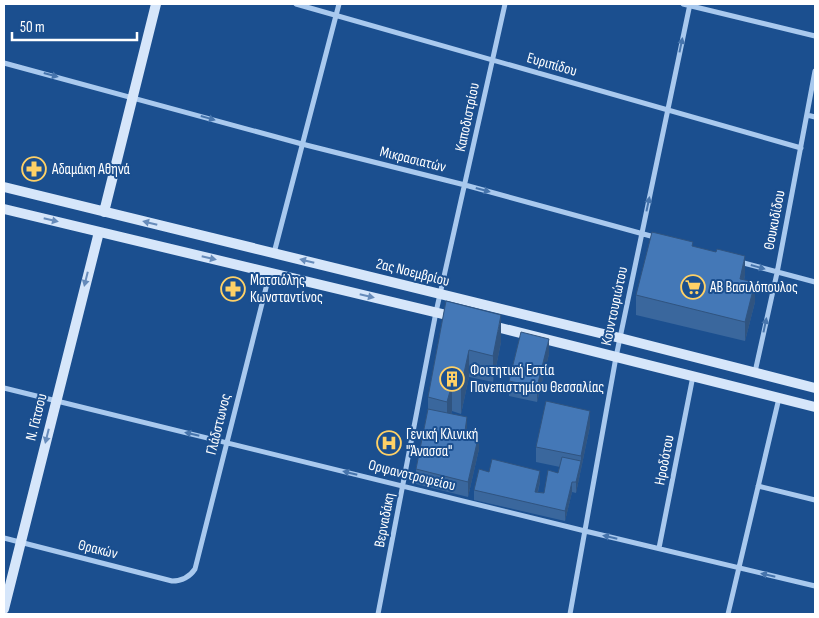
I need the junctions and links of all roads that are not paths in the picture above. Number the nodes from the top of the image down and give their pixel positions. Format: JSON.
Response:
{"nodes":[{"id":1,"x":156,"y":4,"type":"edge"},
{"id":2,"x":296,"y":4,"type":"edge"},
{"id":3,"x":339,"y":4,"type":"edge"},
{"id":4,"x":505,"y":4,"type":"edge"},
{"id":5,"x":683,"y":4,"type":"edge"},
{"id":6,"x":690,"y":4,"type":"edge"},
{"id":7,"x":336,"y":15,"type":"junction"},
{"id":8,"x":815,"y":36,"type":"edge"},
{"id":9,"x":492,"y":60,"type":"junction"},
{"id":10,"x":4,"y":63,"type":"edge"},
{"id":11,"x":815,"y":71,"type":"edge"},
{"id":12,"x":132,"y":97,"type":"junction"},
{"id":13,"x":668,"y":110,"type":"junction"},
{"id":14,"x":807,"y":115,"type":"junction"},
{"id":15,"x":815,"y":117,"type":"edge"},
{"id":16,"x":302,"y":144,"type":"junction"},
{"id":17,"x":800,"y":148,"type":"junction"},
{"id":18,"x":465,"y":185,"type":"junction"},
{"id":19,"x":4,"y":187,"type":"edge"},
{"id":20,"x":4,"y":209,"type":"edge"},
{"id":21,"x":104,"y":212,"type":"junction"},
{"id":22,"x":98,"y":232,"type":"junction"},
{"id":23,"x":642,"y":233,"type":"junction"},
{"id":24,"x":660,"y":239,"type":"edge"},
{"id":25,"x":274,"y":253,"type":"junction"},
{"id":26,"x":733,"y":260,"type":"edge"},
{"id":27,"x":270,"y":272,"type":"junction"},
{"id":28,"x":776,"y":273,"type":"junction"},
{"id":29,"x":815,"y":282,"type":"edge"},
{"id":30,"x":440,"y":294,"type":"junction"},
{"id":31,"x":436,"y":312,"type":"junction"},
{"id":32,"x":464,"y":319,"type":"edge"},
{"id":33,"x":483,"y":324,"type":"edge"},
{"id":34,"x":620,"y":338,"type":"junction"},
{"id":35,"x":616,"y":357,"type":"junction"},
{"id":36,"x":755,"y":373,"type":"junction"},
{"id":37,"x":693,"y":376,"type":"junction"},
{"id":38,"x":4,"y":388,"type":"edge"},
{"id":39,"x":815,"y":388,"type":"edge"},
{"id":40,"x":779,"y":398,"type":"junction"},
{"id":41,"x":55,"y":401,"type":"junction"},
{"id":42,"x":815,"y":407,"type":"edge"},
{"id":43,"x":226,"y":442,"type":"junction"},
{"id":44,"x":403,"y":486,"type":"junction"},
{"id":45,"x":758,"y":486,"type":"junction"},
{"id":46,"x":815,"y":500,"type":"edge"},
{"id":47,"x":585,"y":531,"type":"junction"},
{"id":48,"x":4,"y":538,"type":"edge"},
{"id":49,"x":21,"y":543,"type":"junction"},
{"id":50,"x":659,"y":548,"type":"junction"},
{"id":51,"x":739,"y":568,"type":"junction"},
{"id":52,"x":186,"y":578,"type":"joint"},
{"id":53,"x":815,"y":586,"type":"edge"},
{"id":54,"x":4,"y":609,"type":"edge"},
{"id":55,"x":378,"y":614,"type":"edge"},
{"id":56,"x":570,"y":614,"type":"edge"},
{"id":57,"x":728,"y":614,"type":"edge"}],
"edges":[{"from":1,"to":12,"type":"main road"},
{"from":2,"to":7,"type":"street","name":"Ευριπίδου"},
{"from":3,"to":7,"type":"street"},
{"from":4,"to":9,"type":"street","name":"Καποδιστρίου"},
{"from":5,"to":6,"type":"street"},
{"from":6,"to":8,"type":"street"},
{"from":13,"to":6,"type":"street","name":"Κουντουριώτου","one_way":true},
{"from":7,"to":9,"type":"street","name":"Ευριπίδου"},
{"from":7,"to":16,"type":"street"},
{"from":9,"to":13,"type":"street","name":"Ευριπίδου"},
{"from":9,"to":18,"type":"street","name":"Καποδιστρίου"},
{"from":10,"to":12,"type":"street","name":"Μικρασιατών","one_way":true},
{"from":11,"to":14,"type":"street","name":"Θουκυδίδου"},
{"from":12,"to":16,"type":"street","name":"Μικρασιατών","one_way":true},
{"from":12,"to":21,"type":"main road"},
{"from":13,"to":17,"type":"street","name":"Ευριπίδου"},
{"from":23,"to":13,"type":"street","name":"Κουντουριώτου","one_way":true},
{"from":14,"to":15,"type":"street"},
{"from":14,"to":17,"type":"street","name":"Θουκυδίδου"},
{"from":16,"to":18,"type":"street","name":"Μικρασιατών"},
{"from":16,"to":25,"type":"street"},
{"from":17,"to":28,"type":"street","name":"Θουκυδίδου"},
{"from":18,"to":23,"type":"street","name":"Μικρασιατών","one_way":true},
{"from":18,"to":30,"type":"street","name":"Καποδιστρίου"},
{"from":19,"to":21,"type":"main road","name":"2ας Νοεμβρίου"},
{"from":20,"to":22,"type":"main road","one_way":true},
{"from":25,"to":21,"type":"main road","name":"2ας Νοεμβρίου","one_way":true},
{"from":22,"to":27,"type":"main road","one_way":true},
{"from":22,"to":41,"type":"main road","name":"Ν. Γάτσου","one_way":true},
{"from":23,"to":24,"type":"street","name":"Μικρασιατών"},
{"from":23,"to":34,"type":"street","name":"Κουντουριώτου"},
{"from":30,"to":25,"type":"main road","name":"2ας Νοεμβρίου","one_way":true},
{"from":26,"to":28,"type":"street","one_way":true},
{"from":27,"to":31,"type":"main road","one_way":true},
{"from":27,"to":43,"type":"street","name":"Γλάδστωνος"},
{"from":28,"to":29,"type":"street"},
{"from":36,"to":28,"type":"street","name":"Θουκυδίδου","one_way":true},
{"from":30,"to":31,"type":"street","name":"Βερναδάκη"},
{"from":30,"to":34,"type":"main road","name":"2ας Νοεμβρίου"},
{"from":31,"to":32,"type":"main road"},
{"from":31,"to":44,"type":"street","name":"Βερναδάκη"},
{"from":33,"to":35,"type":"main road"},
{"from":34,"to":35,"type":"street","name":"Κουντουριώτου"},
{"from":34,"to":36,"type":"main road","name":"2ας Νοεμβρίου"},
{"from":35,"to":37,"type":"main road"},
{"from":35,"to":47,"type":"street","name":"Κουντουριώτου"},
{"from":36,"to":39,"type":"main road","name":"2ας Νοεμβρίου"},
{"from":37,"to":40,"type":"main road"},
{"from":37,"to":50,"type":"street","name":"Ηροδότου"},
{"from":38,"to":41,"type":"street","name":"Ορφανοτροφείου"},
{"from":40,"to":42,"type":"main road"},
{"from":40,"to":45,"type":"street"},
{"from":43,"to":41,"type":"street","name":"Ορφανοτροφείου","one_way":true},
{"from":41,"to":49,"type":"main road","name":"Ν. Γάτσου","one_way":true},
{"from":44,"to":43,"type":"street","name":"Ορφανοτροφείου","one_way":true},
{"from":43,"to":52,"type":"street","name":"Γλάδστωνος"},
{"from":44,"to":47,"type":"street","name":"Ορφανοτροφείου"},
{"from":44,"to":55,"type":"street","name":"Βερναδάκη"},
{"from":45,"to":46,"type":"street"},
{"from":45,"to":51,"type":"street"},
{"from":50,"to":47,"type":"street","name":"Ορφανοτροφείου","one_way":true},
{"from":47,"to":56,"type":"street","name":"Κουντουριώτου"},
{"from":48,"to":49,"type":"street","name":"Θρακών"},
{"from":49,"to":52,"type":"street","name":"Θρακών"},
{"from":49,"to":54,"type":"main road","name":"Ν. Γάτσου"},
{"from":50,"to":51,"type":"street","name":"Ορφανοτροφείου"},
{"from":53,"to":51,"type":"street","name":"Ορφανοτροφείου","one_way":true},
{"from":51,"to":57,"type":"street"}]}
